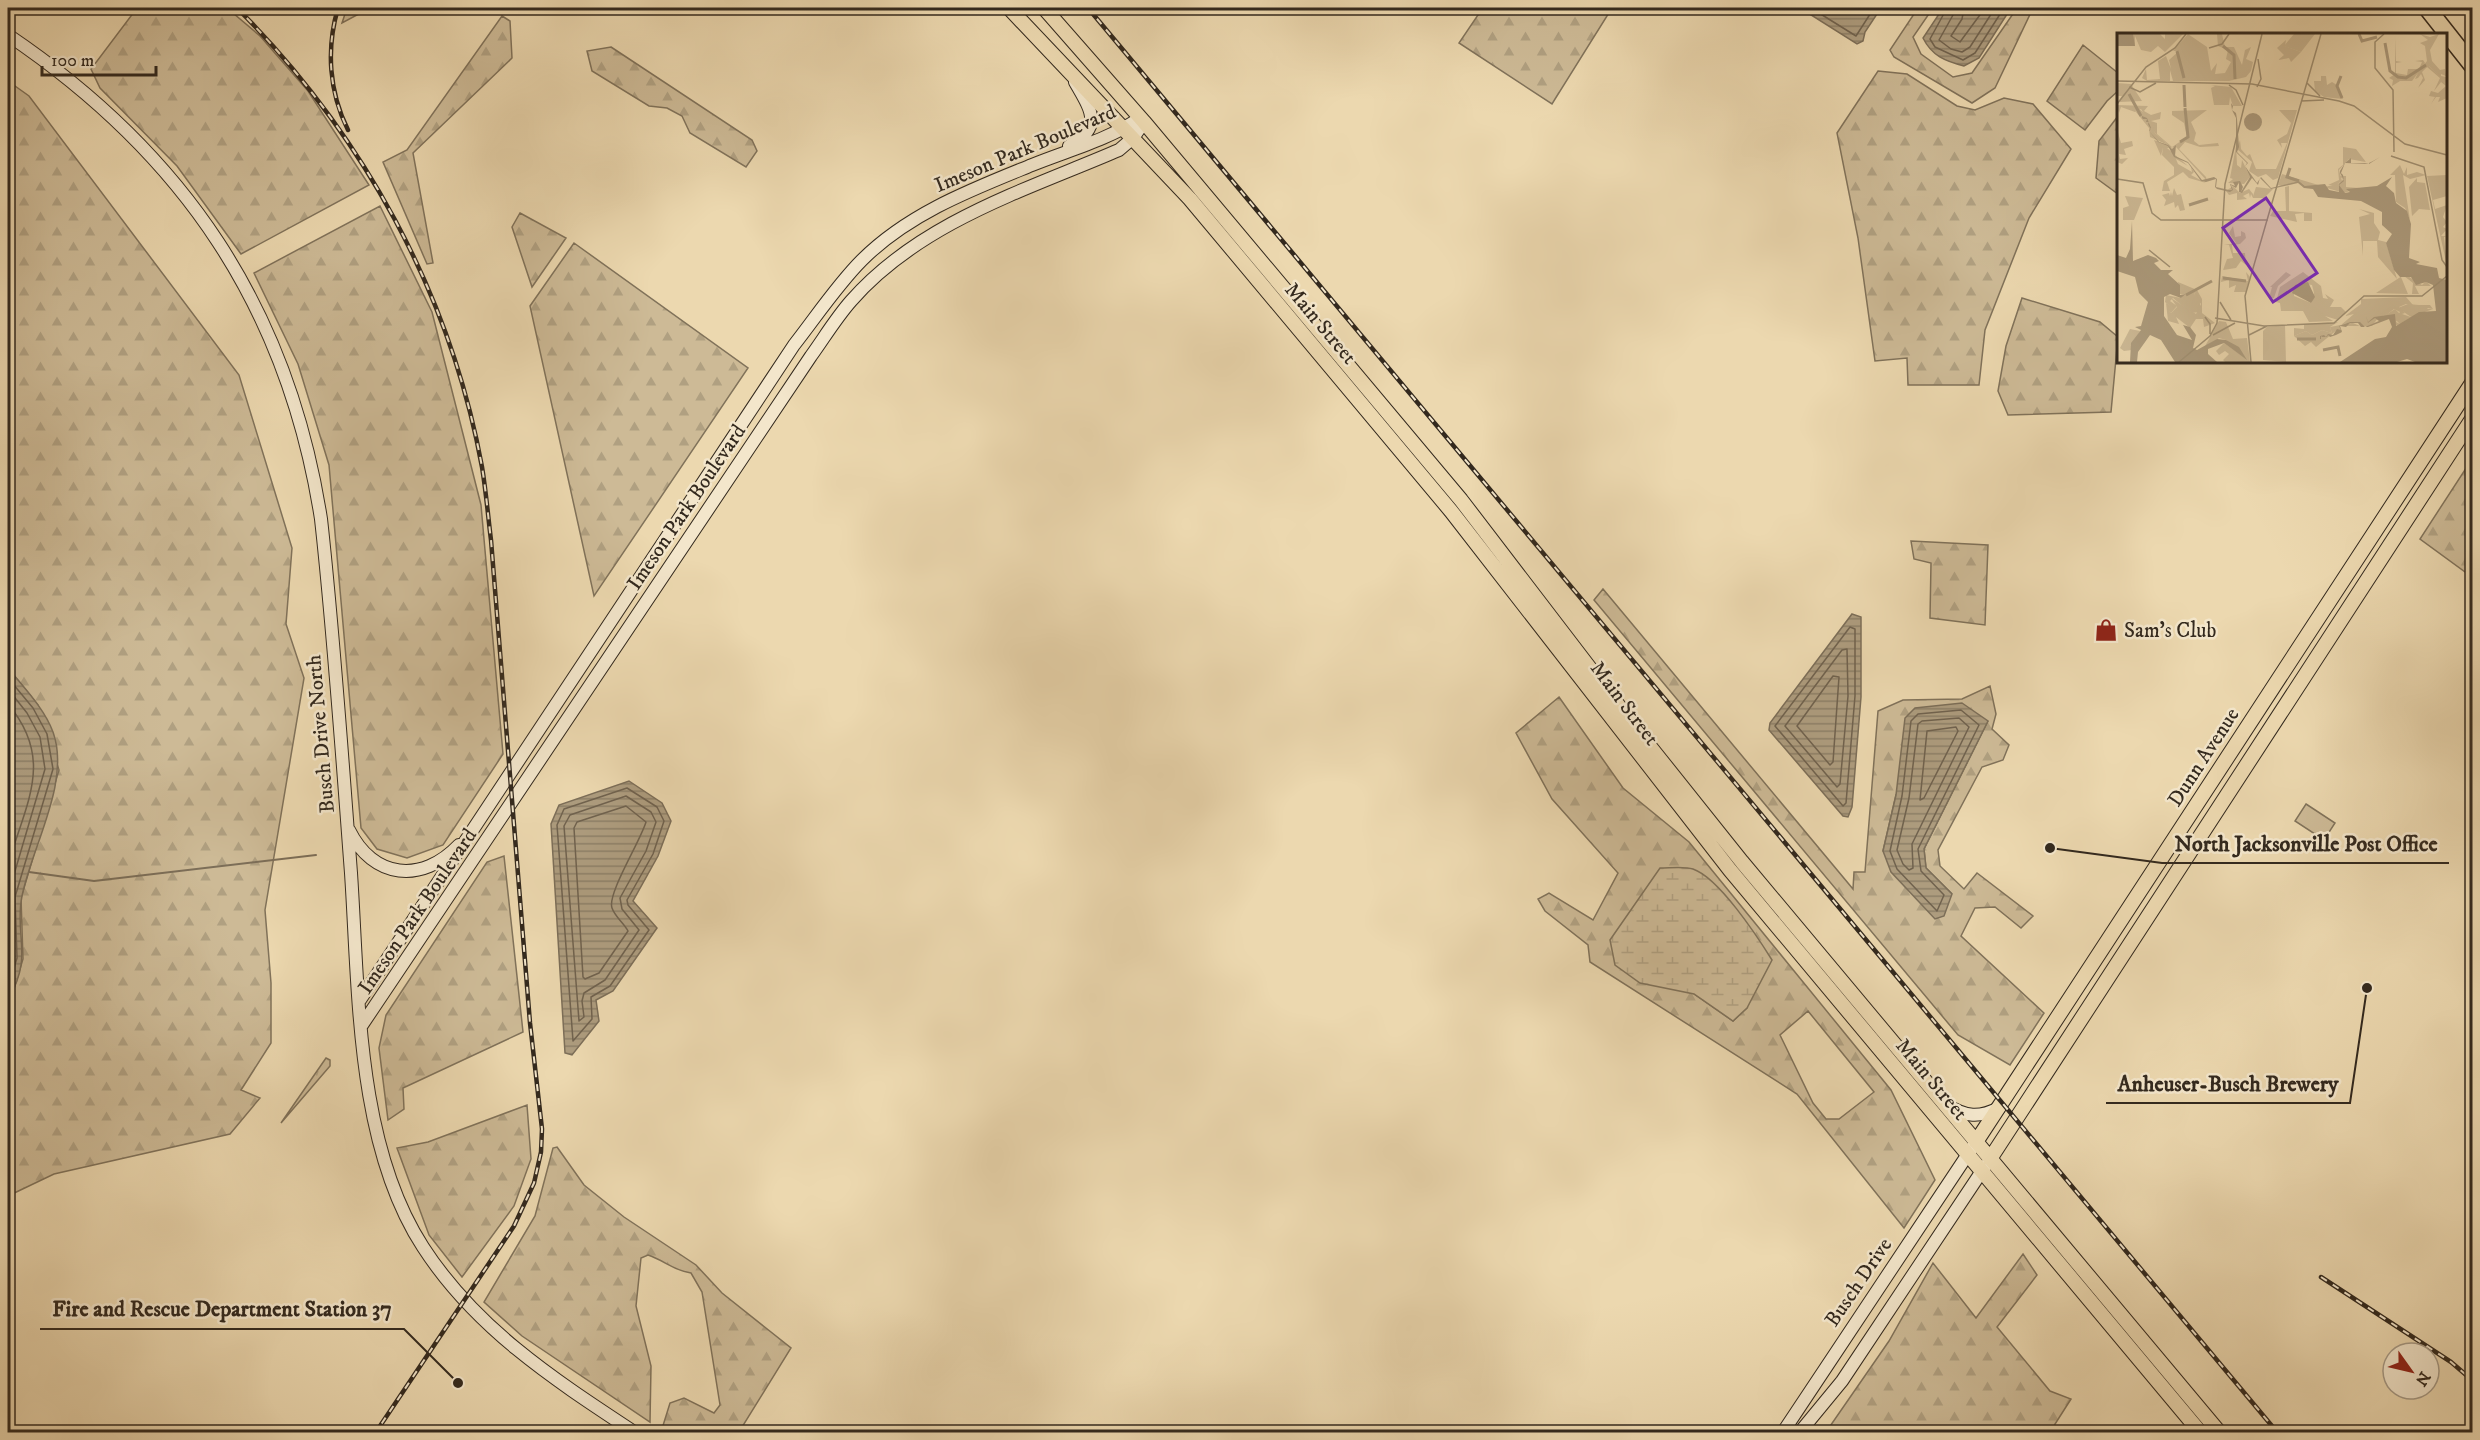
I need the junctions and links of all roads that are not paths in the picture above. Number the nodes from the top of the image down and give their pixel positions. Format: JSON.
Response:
{"nodes":[{"id":1,"x":1009,"y":8,"type":"edge"},
{"id":2,"x":1044,"y":8,"type":"edge"},
{"id":3,"x":2427,"y":8,"type":"edge"},
{"id":4,"x":2447,"y":33,"type":"edge"},
{"id":5,"x":2447,"y":33,"type":"edge"},
{"id":6,"x":8,"y":35,"type":"edge"},
{"id":7,"x":2472,"y":65,"type":"edge"},
{"id":8,"x":1069,"y":71,"type":"junction"},
{"id":9,"x":1142,"y":120,"type":"junction"},
{"id":10,"x":1129,"y":133,"type":"junction"},
{"id":11,"x":1033,"y":165,"type":"junction"},
{"id":12,"x":2472,"y":383,"type":"edge"},
{"id":13,"x":2472,"y":419,"type":"edge"},
{"id":14,"x":478,"y":824,"type":"junction"},
{"id":15,"x":347,"y":826,"type":"junction"},
{"id":16,"x":360,"y":1000,"type":"junction"},
{"id":17,"x":362,"y":1025,"type":"junction"},
{"id":18,"x":1942,"y":1101,"type":"junction"},
{"id":19,"x":1999,"y":1108,"type":"junction"},
{"id":20,"x":1976,"y":1142,"type":"junction"},
{"id":21,"x":1967,"y":1155,"type":"junction"},
{"id":22,"x":1990,"y":1159,"type":"junction"},
{"id":23,"x":1982,"y":1171,"type":"junction"},
{"id":24,"x":634,"y":1432,"type":"edge"},
{"id":25,"x":1783,"y":1432,"type":"edge"},
{"id":26,"x":1800,"y":1432,"type":"edge"},
{"id":27,"x":2200,"y":1432,"type":"edge"},
{"id":28,"x":2219,"y":1432,"type":"edge"}],
"edges":[{"from":1,"to":8,"type":"main road","name":"Main Street"},
{"from":2,"to":9,"type":"main road","name":"Main Street"},
{"from":3,"to":4,"type":"highway"},
{"from":5,"to":7,"type":"highway"},
{"from":6,"to":15,"type":"street","name":"Busch Drive North"},
{"from":8,"to":10,"type":"main road","name":"Main Street"},
{"from":8,"to":11,"type":"street"},
{"from":9,"to":10,"type":"street","name":"Imeson Park Boulevard"},
{"from":9,"to":18,"type":"main road","name":"Main Street"},
{"from":10,"to":11,"type":"street","name":"Imeson Park Boulevard"},
{"from":10,"to":17,"type":"street","name":"Imeson Park Boulevard"},
{"from":10,"to":21,"type":"main road","name":"Main Street"},
{"from":11,"to":14,"type":"street","name":"Imeson Park Boulevard"},
{"from":12,"to":19,"type":"main road","name":"Dunn Avenue"},
{"from":13,"to":22,"type":"main road","name":"Dunn Avenue"},
{"from":14,"to":15,"type":"street"},
{"from":14,"to":16,"type":"street","name":"Imeson Park Boulevard"},
{"from":15,"to":16,"type":"street","name":"Busch Drive North"},
{"from":16,"to":17,"type":"street","name":"Busch Drive North"},
{"from":17,"to":24,"type":"street","name":"Busch Drive North"},
{"from":18,"to":19,"type":"street"},
{"from":18,"to":20,"type":"main road","name":"Main Street"},
{"from":19,"to":20,"type":"main road","name":"Dunn Avenue"},
{"from":20,"to":21,"type":"street","name":"Dunn Avenue"},
{"from":20,"to":22,"type":"main road","name":"Main Street"},
{"from":21,"to":23,"type":"main road","name":"Main Street"},
{"from":21,"to":25,"type":"street","name":"Busch Drive"},
{"from":22,"to":23,"type":"street","name":"Dunn Avenue"},
{"from":22,"to":28,"type":"main road","name":"Main Street"},
{"from":23,"to":26,"type":"street","name":"Busch Drive"},
{"from":23,"to":27,"type":"main road","name":"Main Street"}]}
